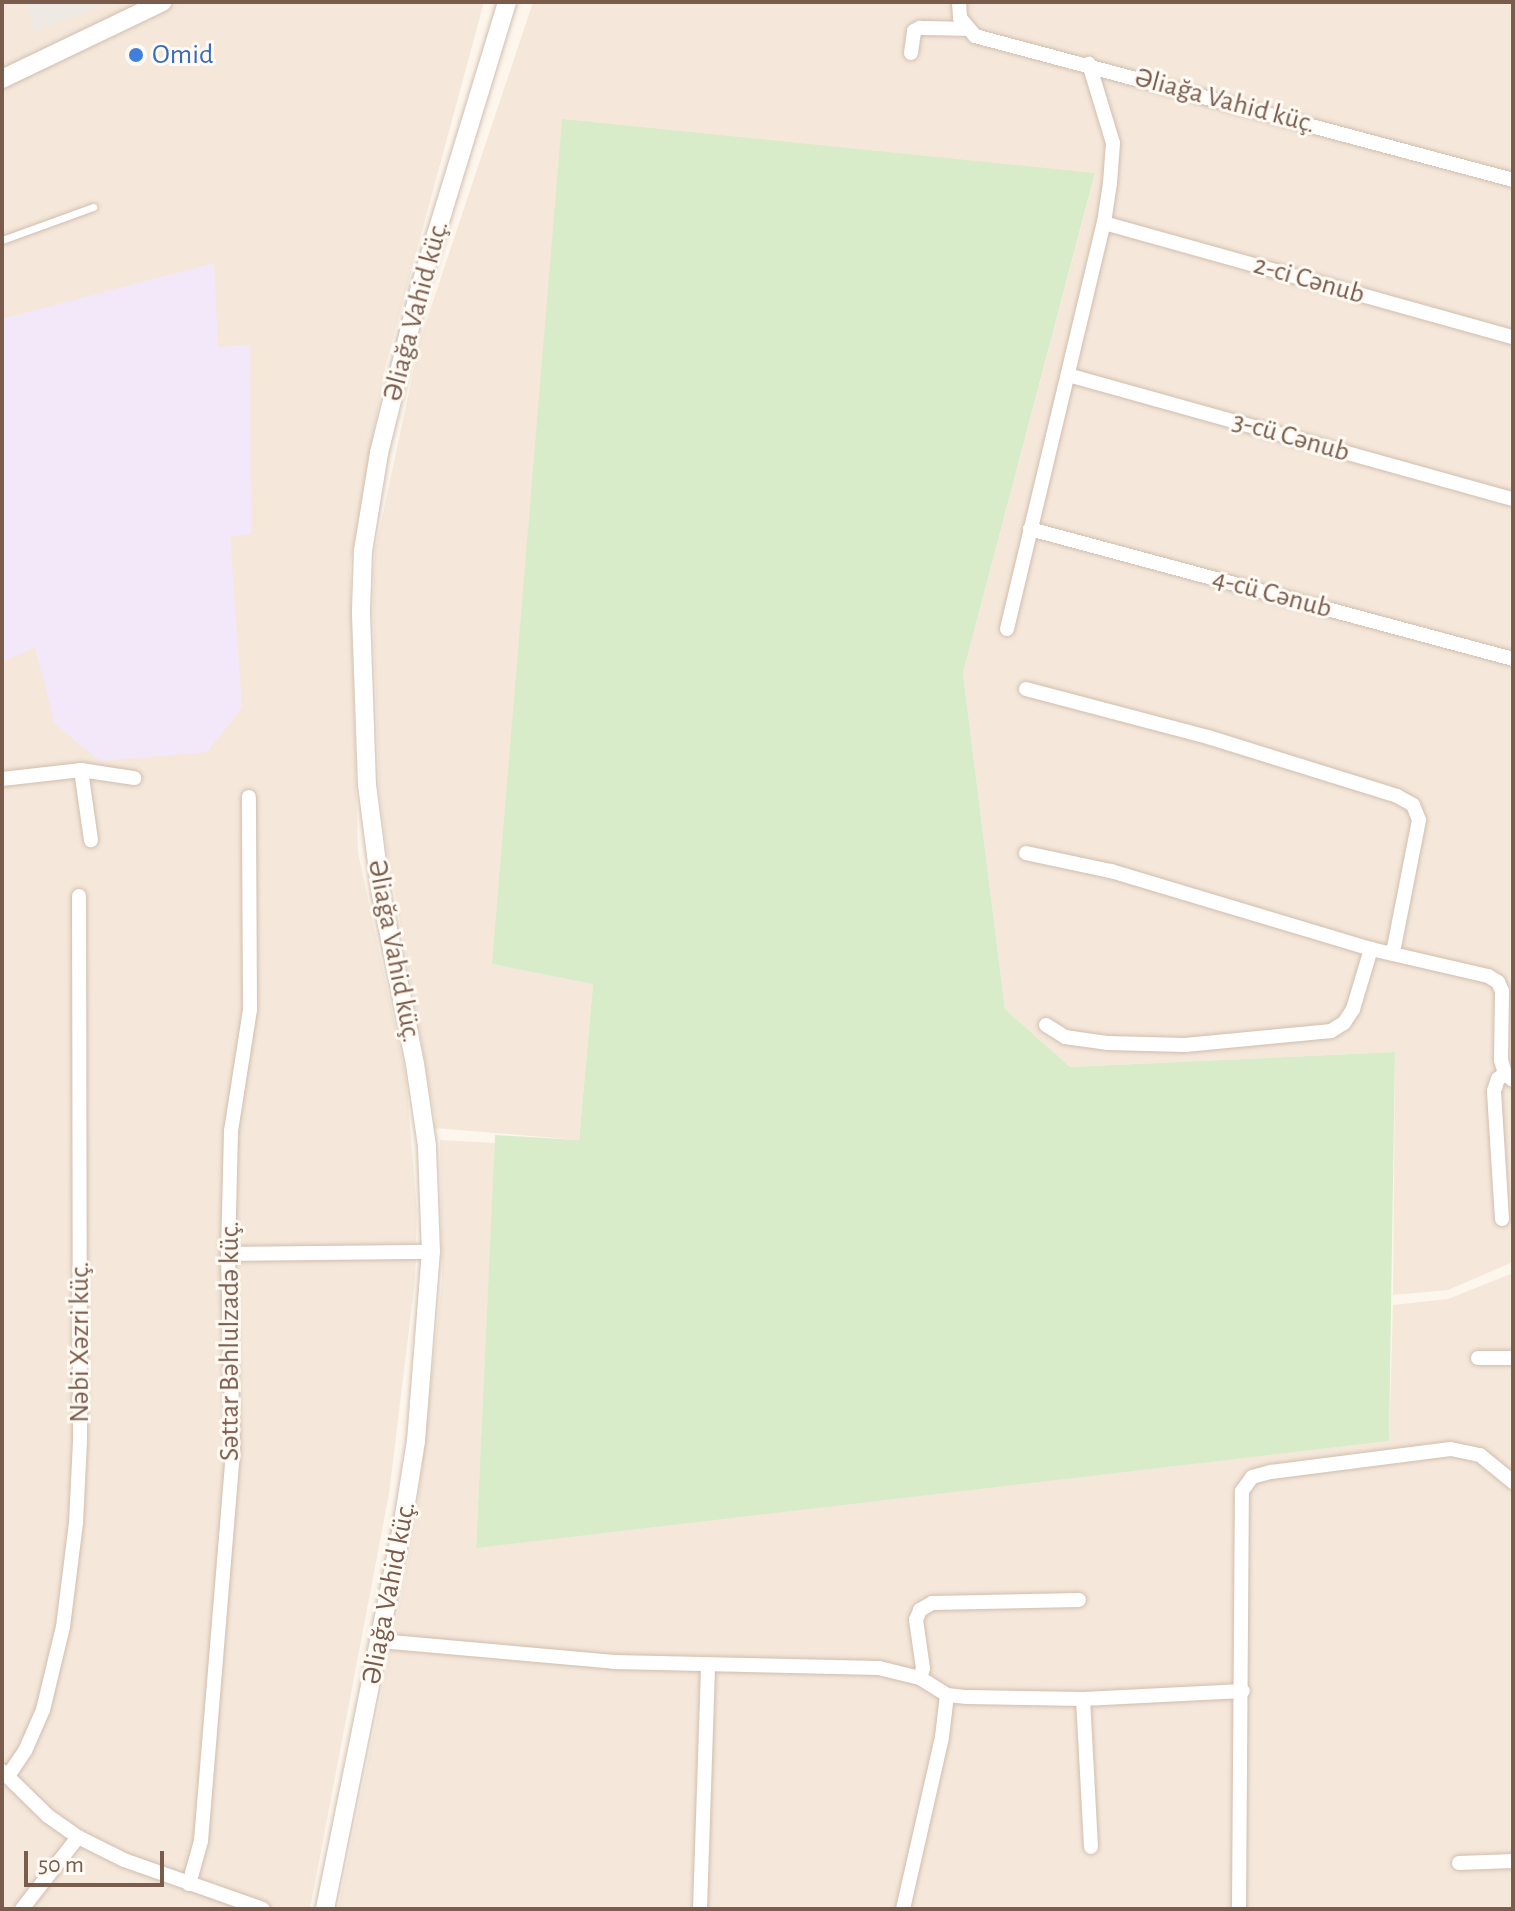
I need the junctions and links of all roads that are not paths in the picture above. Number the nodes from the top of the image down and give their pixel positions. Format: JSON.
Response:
{"nodes":[{"id":1,"x":163,"y":2,"type":"edge"},
{"id":2,"x":507,"y":2,"type":"edge"},
{"id":3,"x":959,"y":2,"type":"edge"},
{"id":4,"x":966,"y":29,"type":"junction"},
{"id":5,"x":911,"y":53,"type":"dead end"},
{"id":6,"x":1089,"y":64,"type":"junction"},
{"id":7,"x":2,"y":79,"type":"edge"},
{"id":8,"x":1513,"y":180,"type":"edge"},
{"id":9,"x":93,"y":207,"type":"dead end"},
{"id":10,"x":1104,"y":223,"type":"junction"},
{"id":11,"x":2,"y":240,"type":"edge"},
{"id":12,"x":1513,"y":337,"type":"edge"},
{"id":13,"x":1068,"y":375,"type":"junction"},
{"id":14,"x":1513,"y":499,"type":"edge"},
{"id":15,"x":1030,"y":529,"type":"junction"},
{"id":16,"x":1007,"y":629,"type":"dead end"},
{"id":17,"x":1513,"y":659,"type":"edge"},
{"id":18,"x":1026,"y":689,"type":"dead end"},
{"id":19,"x":81,"y":770,"type":"junction"},
{"id":20,"x":134,"y":778,"type":"dead end"},
{"id":21,"x":2,"y":779,"type":"edge"},
{"id":22,"x":249,"y":797,"type":"dead end"},
{"id":23,"x":91,"y":840,"type":"dead end"},
{"id":24,"x":1026,"y":853,"type":"dead end"},
{"id":25,"x":79,"y":896,"type":"dead end"},
{"id":26,"x":1371,"y":949,"type":"junction"},
{"id":27,"x":1393,"y":953,"type":"junction"},
{"id":28,"x":1046,"y":1025,"type":"dead end"},
{"id":29,"x":1509,"y":1077,"type":"edge"},
{"id":30,"x":1502,"y":1219,"type":"dead end"},
{"id":31,"x":431,"y":1252,"type":"junction"},
{"id":32,"x":228,"y":1254,"type":"junction"},
{"id":33,"x":1478,"y":1358,"type":"dead end"},
{"id":34,"x":1513,"y":1358,"type":"edge"},
{"id":35,"x":1513,"y":1482,"type":"edge"},
{"id":36,"x":1079,"y":1600,"type":"dead end"},
{"id":37,"x":380,"y":1641,"type":"junction"},
{"id":38,"x":708,"y":1665,"type":"junction"},
{"id":39,"x":920,"y":1678,"type":"junction"},
{"id":40,"x":1243,"y":1691,"type":"junction"},
{"id":41,"x":947,"y":1695,"type":"junction"},
{"id":42,"x":1083,"y":1699,"type":"junction"},
{"id":43,"x":5,"y":1773,"type":"edge"},
{"id":44,"x":78,"y":1837,"type":"junction"},
{"id":45,"x":1091,"y":1847,"type":"dead end"},
{"id":46,"x":1513,"y":1861,"type":"edge"},
{"id":47,"x":1459,"y":1863,"type":"dead end"},
{"id":48,"x":189,"y":1884,"type":"junction"},
{"id":49,"x":22,"y":1909,"type":"edge"},
{"id":50,"x":263,"y":1909,"type":"edge"},
{"id":51,"x":325,"y":1909,"type":"edge"},
{"id":52,"x":700,"y":1909,"type":"edge"},
{"id":53,"x":903,"y":1909,"type":"edge"},
{"id":54,"x":1239,"y":1909,"type":"edge"}],
"edges":[{"from":1,"to":7,"type":"street"},
{"from":2,"to":31,"type":"street","name":"Əliağa Vahid küç."},
{"from":3,"to":4,"type":"street"},
{"from":4,"to":5,"type":"street","name":"Əliağa Vahid küç."},
{"from":4,"to":6,"type":"street","name":"Əliağa Vahid küç."},
{"from":6,"to":8,"type":"street","name":"Əliağa Vahid küç."},
{"from":6,"to":10,"type":"street"},
{"from":9,"to":11,"type":"lane"},
{"from":10,"to":12,"type":"street","name":"2-ci Cənub"},
{"from":10,"to":13,"type":"street"},
{"from":13,"to":14,"type":"street","name":"3-cü Cənub"},
{"from":13,"to":15,"type":"street"},
{"from":15,"to":16,"type":"street"},
{"from":15,"to":17,"type":"street","name":"4-cü Cənub"},
{"from":18,"to":27,"type":"street"},
{"from":19,"to":20,"type":"street"},
{"from":19,"to":21,"type":"street"},
{"from":19,"to":23,"type":"street"},
{"from":22,"to":32,"type":"street","name":"Səttar Bəhlulzadə küç."},
{"from":24,"to":26,"type":"street"},
{"from":25,"to":43,"type":"street","name":"Nəbi Xəzri küç."},
{"from":26,"to":27,"type":"street"},
{"from":26,"to":28,"type":"street"},
{"from":27,"to":29,"type":"street"},
{"from":29,"to":30,"type":"street"},
{"from":31,"to":32,"type":"street"},
{"from":31,"to":37,"type":"street","name":"Əliağa Vahid küç."},
{"from":32,"to":48,"type":"street","name":"Səttar Bəhlulzadə küç."},
{"from":33,"to":34,"type":"street"},
{"from":35,"to":40,"type":"street"},
{"from":36,"to":39,"type":"street"},
{"from":37,"to":38,"type":"street"},
{"from":37,"to":51,"type":"street","name":"Əliağa Vahid küç."},
{"from":38,"to":39,"type":"street"},
{"from":38,"to":52,"type":"street"},
{"from":39,"to":41,"type":"street"},
{"from":40,"to":42,"type":"street"},
{"from":40,"to":54,"type":"street"},
{"from":41,"to":42,"type":"street"},
{"from":41,"to":53,"type":"street"},
{"from":42,"to":45,"type":"street"},
{"from":43,"to":44,"type":"street"},
{"from":44,"to":48,"type":"street"},
{"from":44,"to":49,"type":"street"},
{"from":46,"to":47,"type":"street"},
{"from":48,"to":50,"type":"street"}]}
